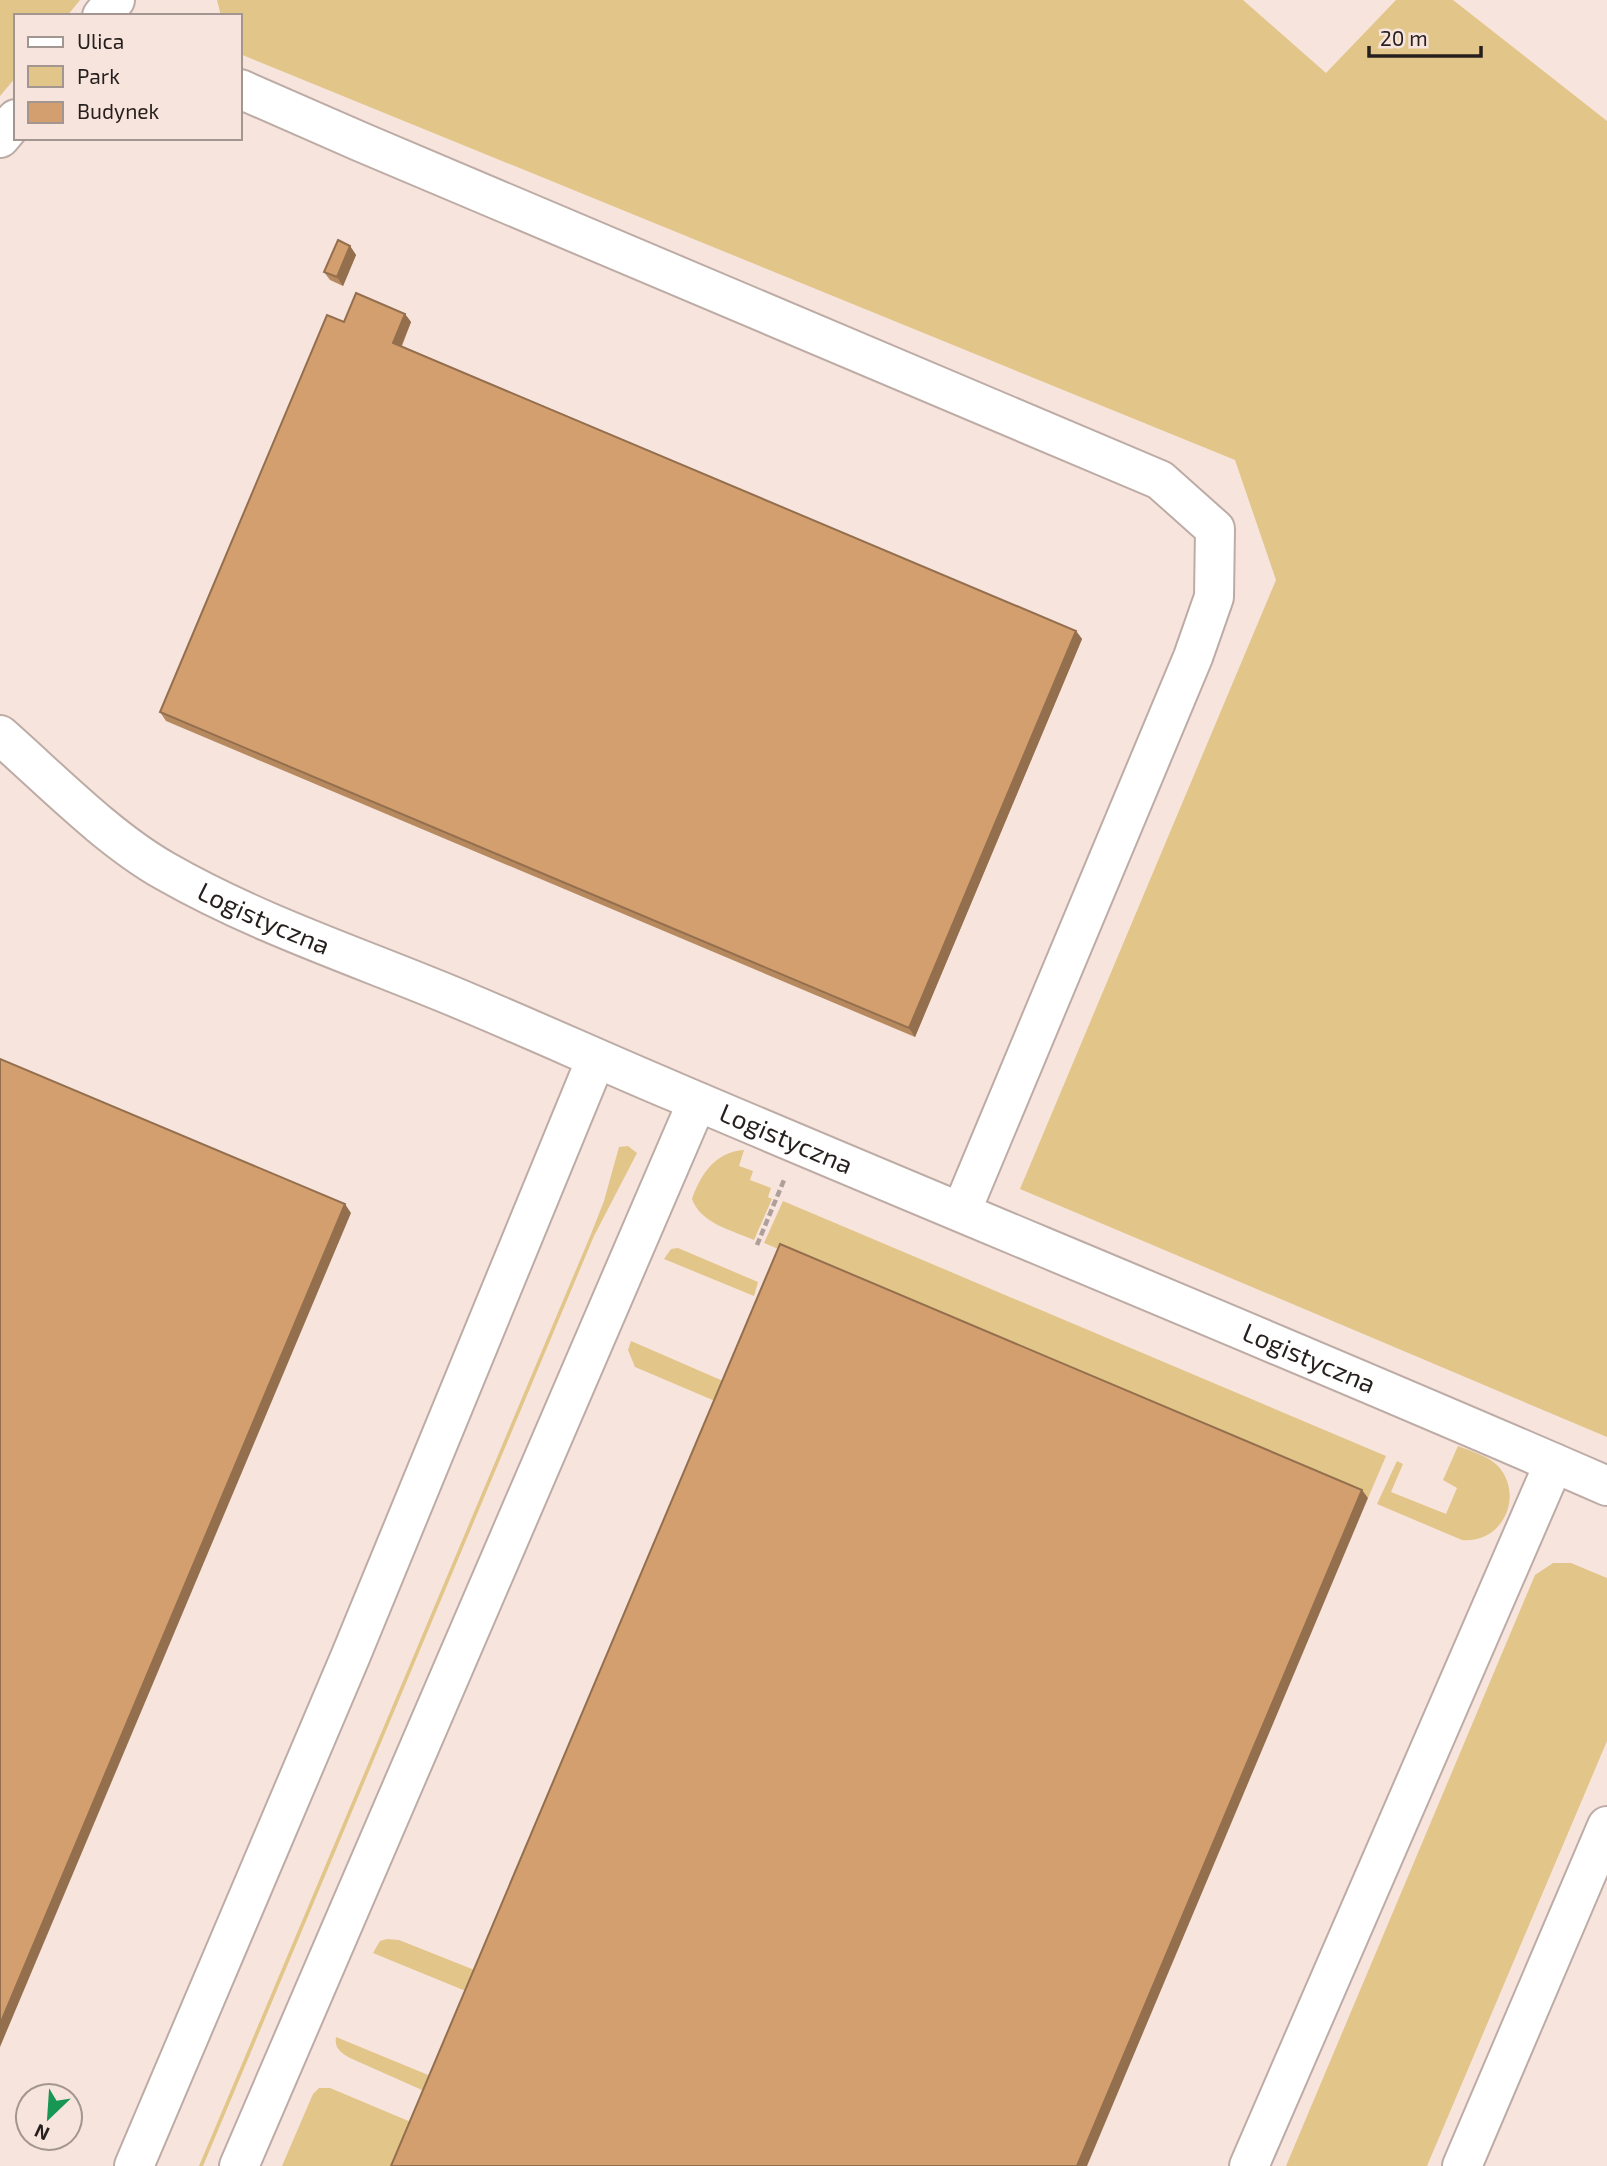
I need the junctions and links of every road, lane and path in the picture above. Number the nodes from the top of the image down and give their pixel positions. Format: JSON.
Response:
{"nodes":[{"id":1,"x":242,"y":90,"type":"edge"},
{"id":2,"x":14,"y":121,"type":"edge"},
{"id":3,"x":0,"y":138,"type":"edge"},
{"id":4,"x":0,"y":735,"type":"edge"},
{"id":5,"x":596,"y":1059,"type":"junction"},
{"id":6,"x":697,"y":1102,"type":"junction"},
{"id":7,"x":799,"y":1146,"type":"junction"},
{"id":8,"x":961,"y":1212,"type":"junction"},
{"id":9,"x":757,"y":1245,"type":"dead end"},
{"id":10,"x":1554,"y":1463,"type":"junction"},
{"id":11,"x":1607,"y":1486,"type":"edge"},
{"id":12,"x":1607,"y":1826,"type":"edge"},
{"id":13,"x":134,"y":2166,"type":"edge"},
{"id":14,"x":239,"y":2166,"type":"edge"},
{"id":15,"x":1249,"y":2166,"type":"edge"},
{"id":16,"x":1462,"y":2166,"type":"edge"}],
"edges":[{"from":1,"to":8,"type":"street"},
{"from":2,"to":3,"type":"street"},
{"from":4,"to":5,"type":"street","name":"Logistyczna"},
{"from":5,"to":6,"type":"street","name":"Logistyczna"},
{"from":5,"to":13,"type":"street"},
{"from":6,"to":7,"type":"street","name":"Logistyczna"},
{"from":6,"to":14,"type":"street"},
{"from":7,"to":8,"type":"street","name":"Logistyczna"},
{"from":7,"to":9,"type":"path"},
{"from":8,"to":10,"type":"street","name":"Logistyczna"},
{"from":10,"to":11,"type":"street","name":"Logistyczna"},
{"from":10,"to":15,"type":"street"},
{"from":12,"to":16,"type":"street"}]}
